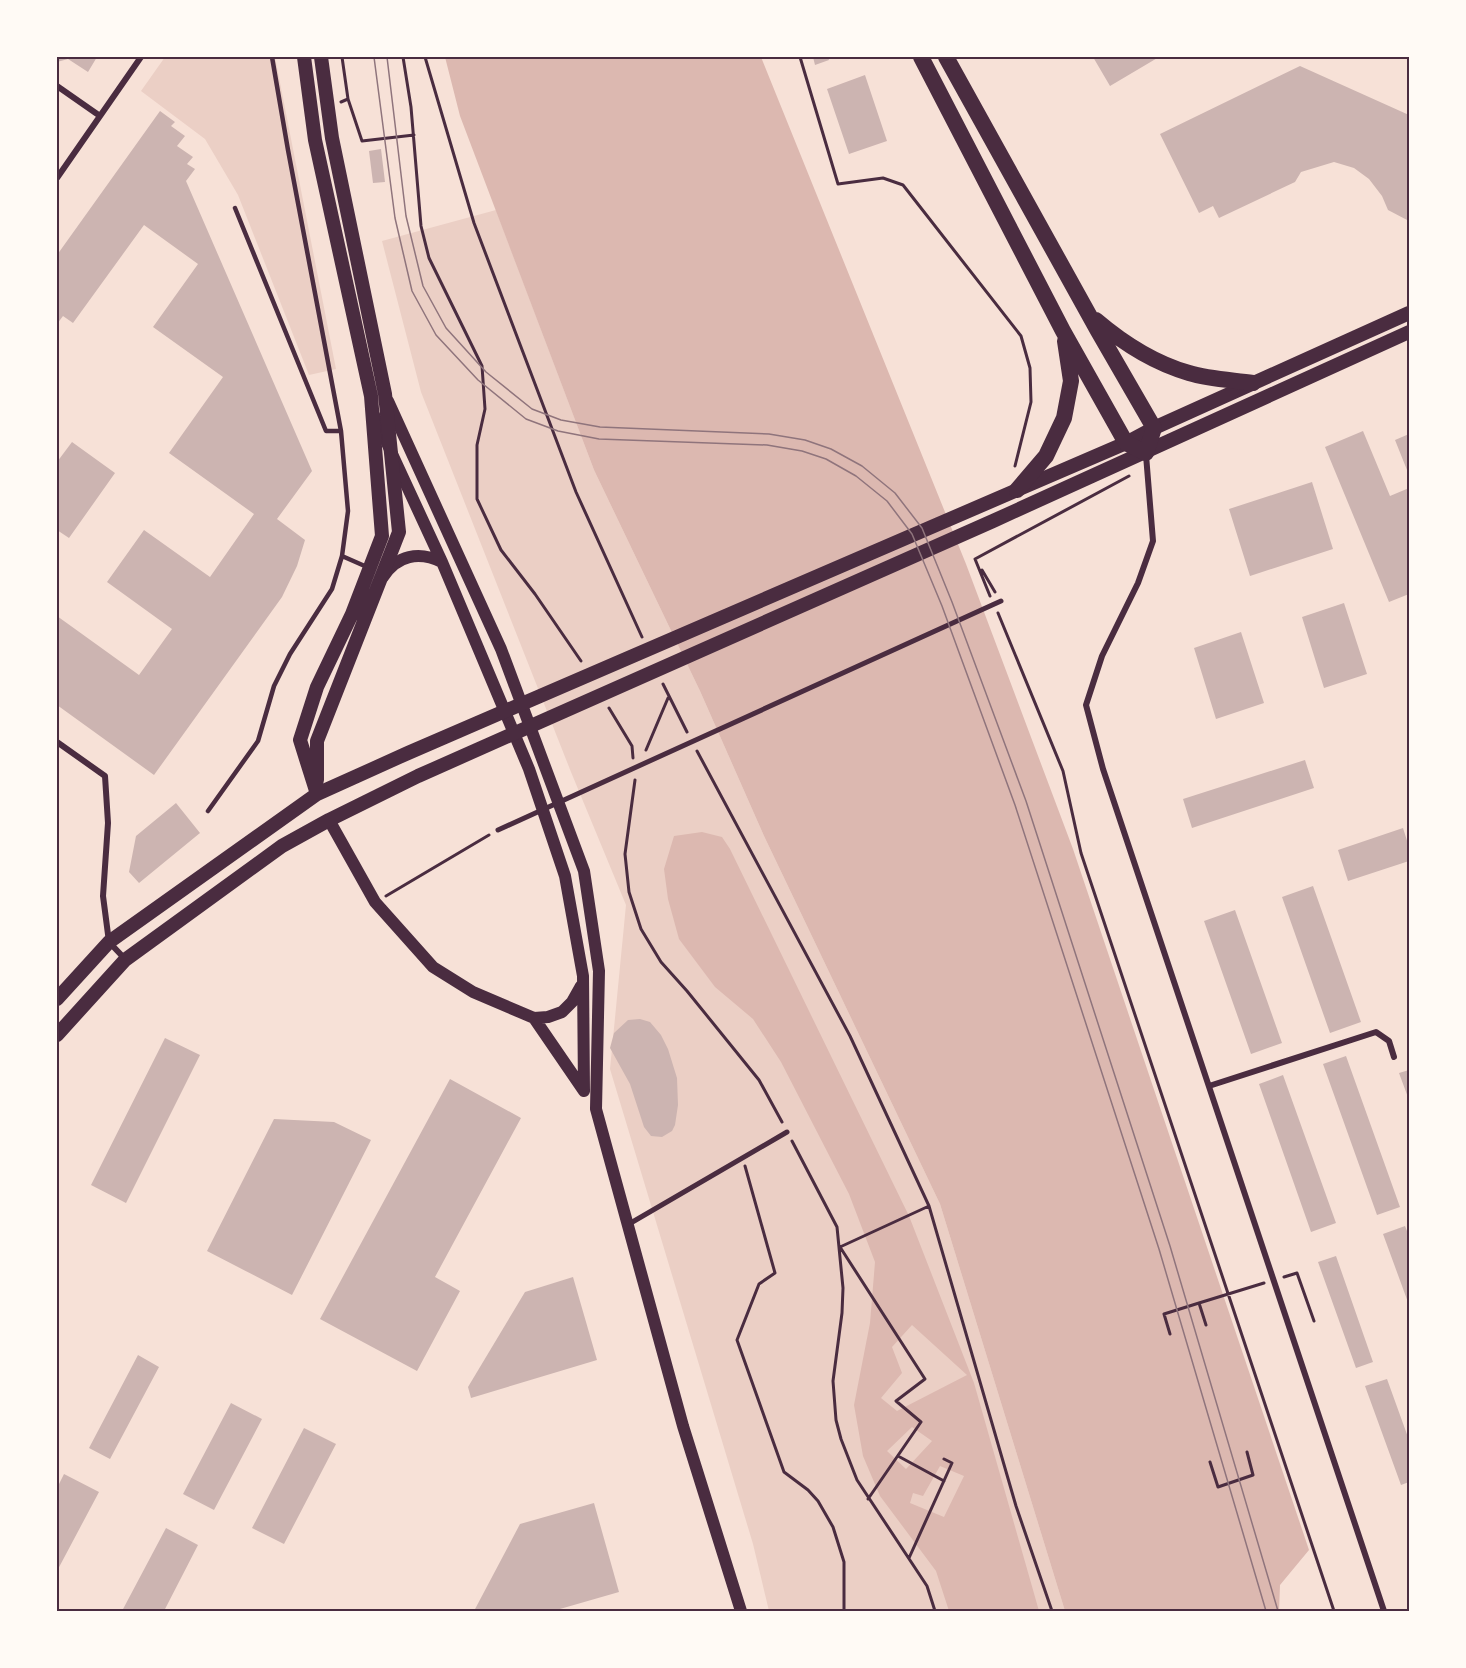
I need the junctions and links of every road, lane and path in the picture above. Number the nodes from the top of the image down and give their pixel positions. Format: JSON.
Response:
{"nodes":[{"id":1,"x":141,"y":57,"type":"edge"},
{"id":2,"x":272,"y":57,"type":"edge"},
{"id":3,"x":303,"y":57,"type":"edge"},
{"id":4,"x":321,"y":57,"type":"edge"},
{"id":5,"x":403,"y":57,"type":"edge"},
{"id":6,"x":425,"y":57,"type":"edge"},
{"id":7,"x":800,"y":57,"type":"edge"},
{"id":8,"x":921,"y":57,"type":"edge"},
{"id":9,"x":946,"y":57,"type":"edge"},
{"id":10,"x":57,"y":86,"type":"edge"},
{"id":11,"x":348,"y":99,"type":"dead end"},
{"id":12,"x":100,"y":116,"type":"junction"},
{"id":13,"x":414,"y":135,"type":"junction"},
{"id":14,"x":57,"y":178,"type":"edge"},
{"id":15,"x":235,"y":208,"type":"dead end"},
{"id":16,"x":1409,"y":313,"type":"edge"},
{"id":17,"x":1090,"y":315,"type":"junction"},
{"id":18,"x":1063,"y":331,"type":"junction"},
{"id":19,"x":1409,"y":332,"type":"edge"},
{"id":20,"x":1253,"y":383,"type":"junction"},
{"id":21,"x":385,"y":394,"type":"junction"},
{"id":22,"x":372,"y":410,"type":"junction"},
{"id":23,"x":1154,"y":428,"type":"junction"},
{"id":24,"x":341,"y":431,"type":"junction"},
{"id":25,"x":1126,"y":443,"type":"junction"},
{"id":26,"x":391,"y":451,"type":"junction"},
{"id":27,"x":1146,"y":453,"type":"junction"},
{"id":28,"x":1012,"y":492,"type":"junction"},
{"id":29,"x":342,"y":556,"type":"junction"},
{"id":30,"x":975,"y":559,"type":"junction"},
{"id":31,"x":442,"y":562,"type":"junction"},
{"id":32,"x":369,"y":568,"type":"junction"},
{"id":33,"x":381,"y":580,"type":"junction"},
{"id":34,"x":993,"y":601,"type":"dead end"},
{"id":35,"x":1001,"y":602,"type":"joint"},
{"id":36,"x":997,"y":612,"type":"dead end"},
{"id":37,"x":644,"y":643,"type":"dead end"},
{"id":38,"x":586,"y":668,"type":"dead end"},
{"id":39,"x":659,"y":675,"type":"dead end"},
{"id":40,"x":669,"y":697,"type":"junction"},
{"id":41,"x":609,"y":707,"type":"dead end"},
{"id":42,"x":690,"y":738,"type":"dead end"},
{"id":43,"x":57,"y":742,"type":"edge"},
{"id":44,"x":696,"y":748,"type":"dead end"},
{"id":45,"x":644,"y":756,"type":"dead end"},
{"id":46,"x":634,"y":766,"type":"dead end"},
{"id":47,"x":636,"y":777,"type":"dead end"},
{"id":48,"x":317,"y":794,"type":"junction"},
{"id":49,"x":208,"y":811,"type":"dead end"},
{"id":50,"x":329,"y":820,"type":"junction"},
{"id":51,"x":498,"y":830,"type":"joint"},
{"id":52,"x":375,"y":902,"type":"junction"},
{"id":53,"x":109,"y":942,"type":"junction"},
{"id":54,"x":125,"y":960,"type":"junction"},
{"id":55,"x":583,"y":976,"type":"junction"},
{"id":56,"x":57,"y":999,"type":"edge"},
{"id":57,"x":534,"y":1018,"type":"junction"},
{"id":58,"x":57,"y":1035,"type":"edge"},
{"id":59,"x":1394,"y":1057,"type":"dead end"},
{"id":60,"x":1209,"y":1086,"type":"junction"},
{"id":61,"x":584,"y":1091,"type":"junction"},
{"id":62,"x":596,"y":1109,"type":"junction"},
{"id":63,"x":787,"y":1132,"type":"junction"},
{"id":64,"x":743,"y":1157,"type":"junction"},
{"id":65,"x":929,"y":1206,"type":"junction"},
{"id":66,"x":628,"y":1225,"type":"junction"},
{"id":67,"x":840,"y":1247,"type":"junction"},
{"id":68,"x":1275,"y":1280,"type":"dead end"},
{"id":69,"x":1264,"y":1283,"type":"dead end"},
{"id":70,"x":1199,"y":1303,"type":"junction"},
{"id":71,"x":1314,"y":1321,"type":"dead end"},
{"id":72,"x":1206,"y":1325,"type":"dead end"},
{"id":73,"x":1170,"y":1334,"type":"dead end"},
{"id":74,"x":1247,"y":1452,"type":"dead end"},
{"id":75,"x":897,"y":1457,"type":"junction"},
{"id":76,"x":944,"y":1459,"type":"dead end"},
{"id":77,"x":1210,"y":1462,"type":"dead end"},
{"id":78,"x":944,"y":1481,"type":"junction"},
{"id":79,"x":868,"y":1499,"type":"junction"},
{"id":80,"x":909,"y":1558,"type":"junction"},
{"id":81,"x":741,"y":1611,"type":"edge"},
{"id":82,"x":844,"y":1611,"type":"edge"},
{"id":83,"x":935,"y":1611,"type":"edge"},
{"id":84,"x":1052,"y":1611,"type":"edge"},
{"id":85,"x":1334,"y":1611,"type":"edge"},
{"id":86,"x":1384,"y":1611,"type":"edge"}],
"edges":[{"from":1,"to":12,"type":"street"},
{"from":2,"to":24,"type":"lane"},
{"from":3,"to":22,"type":"main road"},
{"from":4,"to":21,"type":"main road"},
{"from":5,"to":13,"type":"path"},
{"from":6,"to":37,"type":"path"},
{"from":7,"to":28,"type":"path"},
{"from":8,"to":18,"type":"highway"},
{"from":9,"to":17,"type":"highway"},
{"from":10,"to":12,"type":"street"},
{"from":11,"to":13,"type":"path"},
{"from":12,"to":14,"type":"street"},
{"from":13,"to":38,"type":"path"},
{"from":15,"to":24,"type":"lane"},
{"from":16,"to":20,"type":"main road"},
{"from":17,"to":20,"type":"highway"},
{"from":17,"to":23,"type":"highway"},
{"from":18,"to":25,"type":"highway"},
{"from":18,"to":28,"type":"highway"},
{"from":19,"to":27,"type":"main road"},
{"from":20,"to":23,"type":"main road"},
{"from":21,"to":26,"type":"main road"},
{"from":21,"to":62,"type":"main road"},
{"from":22,"to":26,"type":"main road"},
{"from":22,"to":32,"type":"main road"},
{"from":23,"to":25,"type":"main road"},
{"from":23,"to":27,"type":"highway"},
{"from":24,"to":29,"type":"lane"},
{"from":25,"to":27,"type":"highway"},
{"from":25,"to":28,"type":"main road"},
{"from":26,"to":31,"type":"main road"},
{"from":26,"to":33,"type":"main road"},
{"from":27,"to":30,"type":"path"},
{"from":27,"to":50,"type":"main road"},
{"from":27,"to":60,"type":"street"},
{"from":28,"to":48,"type":"main road"},
{"from":29,"to":32,"type":"lane"},
{"from":29,"to":49,"type":"lane"},
{"from":30,"to":34,"type":"path"},
{"from":30,"to":35,"type":"path"},
{"from":31,"to":33,"type":"main road"},
{"from":31,"to":55,"type":"main road"},
{"from":32,"to":48,"type":"main road"},
{"from":33,"to":48,"type":"main road"},
{"from":35,"to":51,"type":"street"},
{"from":36,"to":85,"type":"path"},
{"from":39,"to":40,"type":"path"},
{"from":40,"to":42,"type":"path"},
{"from":40,"to":45,"type":"path"},
{"from":41,"to":46,"type":"path"},
{"from":43,"to":53,"type":"street"},
{"from":44,"to":65,"type":"path"},
{"from":47,"to":63,"type":"path"},
{"from":48,"to":53,"type":"main road"},
{"from":50,"to":52,"type":"main road"},
{"from":50,"to":54,"type":"main road"},
{"from":51,"to":52,"type":"path"},
{"from":52,"to":57,"type":"main road"},
{"from":53,"to":54,"type":"street"},
{"from":53,"to":56,"type":"main road"},
{"from":54,"to":58,"type":"main road"},
{"from":55,"to":57,"type":"main road"},
{"from":55,"to":61,"type":"main road"},
{"from":57,"to":61,"type":"main road"},
{"from":59,"to":60,"type":"street"},
{"from":60,"to":86,"type":"street"},
{"from":61,"to":62,"type":"main road"},
{"from":62,"to":66,"type":"main road"},
{"from":63,"to":64,"type":"street"},
{"from":63,"to":67,"type":"path"},
{"from":64,"to":66,"type":"street"},
{"from":64,"to":82,"type":"path"},
{"from":65,"to":67,"type":"path"},
{"from":65,"to":84,"type":"path"},
{"from":66,"to":81,"type":"main road"},
{"from":67,"to":75,"type":"path"},
{"from":67,"to":79,"type":"path"},
{"from":68,"to":71,"type":"path"},
{"from":69,"to":70,"type":"path"},
{"from":70,"to":72,"type":"path"},
{"from":70,"to":73,"type":"path"},
{"from":74,"to":77,"type":"path"},
{"from":75,"to":78,"type":"path"},
{"from":75,"to":79,"type":"path"},
{"from":76,"to":78,"type":"path"},
{"from":78,"to":80,"type":"path"},
{"from":79,"to":80,"type":"path"},
{"from":80,"to":83,"type":"path"}]}
